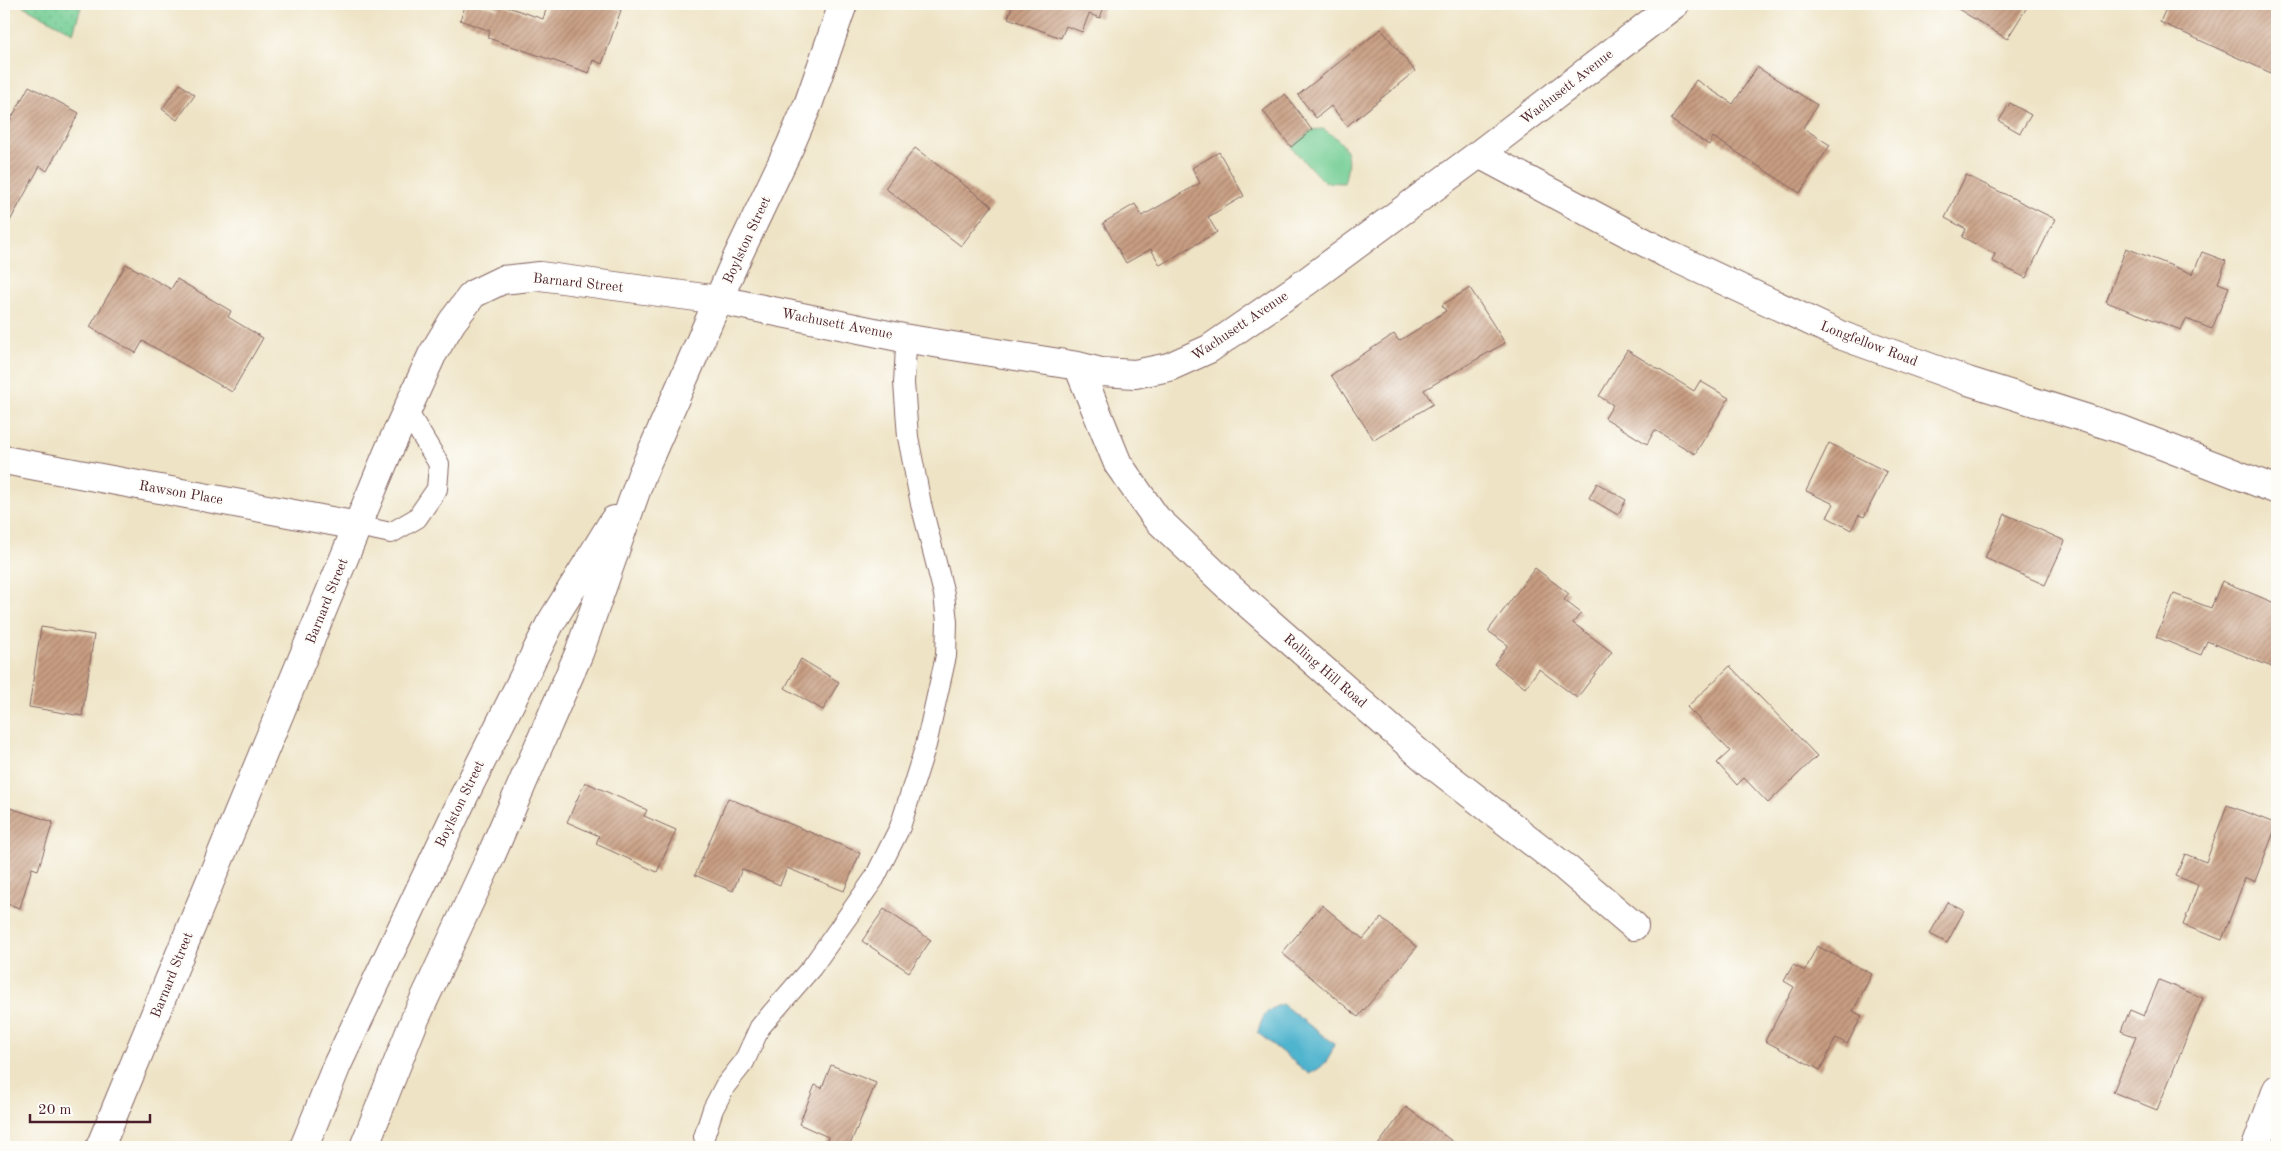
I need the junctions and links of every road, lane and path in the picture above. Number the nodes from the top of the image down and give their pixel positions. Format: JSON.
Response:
{"nodes":[{"id":1,"x":843,"y":4,"type":"edge"},
{"id":2,"x":1675,"y":4,"type":"edge"},
{"id":3,"x":1479,"y":154,"type":"junction"},
{"id":4,"x":719,"y":300,"type":"junction"},
{"id":5,"x":903,"y":338,"type":"junction"},
{"id":6,"x":1078,"y":366,"type":"junction"},
{"id":7,"x":407,"y":411,"type":"junction"},
{"id":8,"x":4,"y":460,"type":"edge"},
{"id":9,"x":642,"y":474,"type":"junction"},
{"id":10,"x":2277,"y":490,"type":"edge"},
{"id":11,"x":358,"y":526,"type":"junction"},
{"id":12,"x":1634,"y":926,"type":"dead end"},
{"id":13,"x":2277,"y":1089,"type":"edge"},
{"id":14,"x":704,"y":1137,"type":"dead end"},
{"id":15,"x":100,"y":1147,"type":"edge"},
{"id":16,"x":304,"y":1147,"type":"edge"},
{"id":17,"x":364,"y":1147,"type":"edge"},
{"id":18,"x":2256,"y":1147,"type":"edge"}],
"edges":[{"from":1,"to":4,"type":"street","name":"Boylston Street"},
{"from":2,"to":3,"type":"street","name":"Wachusett Avenue"},
{"from":3,"to":6,"type":"street","name":"Wachusett Avenue"},
{"from":3,"to":10,"type":"street","name":"Longfellow Road"},
{"from":4,"to":5,"type":"street","name":"Wachusett Avenue"},
{"from":4,"to":7,"type":"street","name":"Barnard Street"},
{"from":4,"to":9,"type":"street","name":"Boylston Street"},
{"from":5,"to":6,"type":"street","name":"Wachusett Avenue"},
{"from":5,"to":14,"type":"lane"},
{"from":6,"to":12,"type":"street","name":"Rolling Hill Road"},
{"from":7,"to":11,"type":"street","name":"Barnard Street"},
{"from":7,"to":11,"type":"lane"},
{"from":8,"to":11,"type":"street","name":"Rawson Place"},
{"from":9,"to":16,"type":"street","name":"Boylston Street"},
{"from":9,"to":17,"type":"street","name":"Boylston Street"},
{"from":11,"to":15,"type":"street","name":"Barnard Street"},
{"from":13,"to":18,"type":"street"}]}
